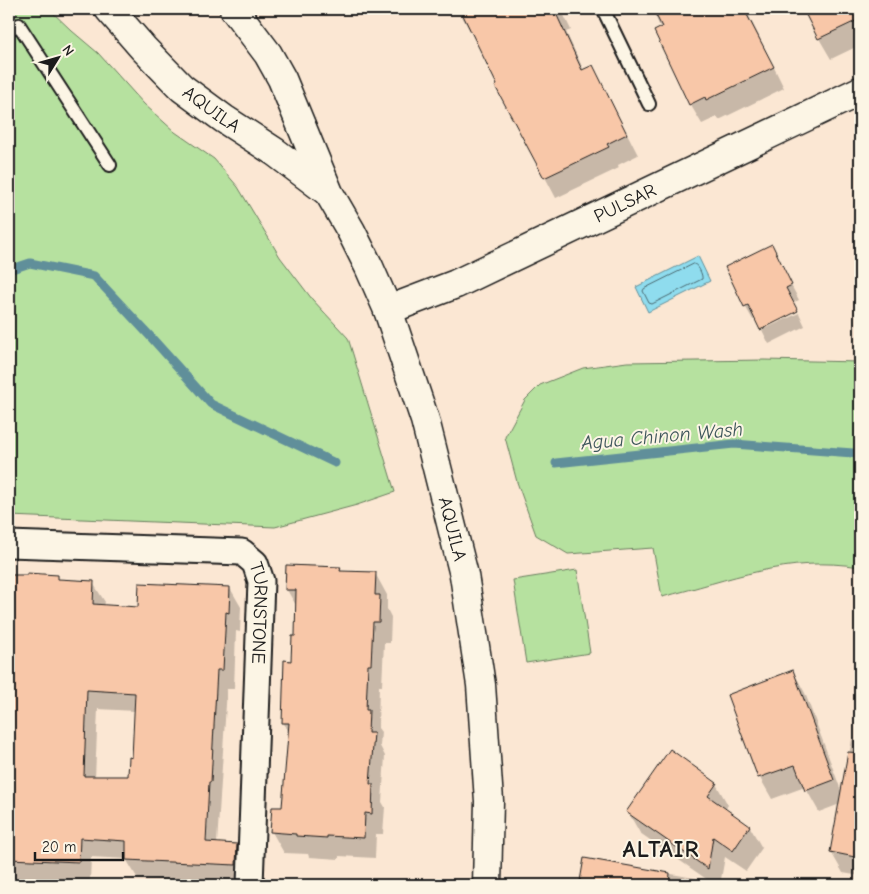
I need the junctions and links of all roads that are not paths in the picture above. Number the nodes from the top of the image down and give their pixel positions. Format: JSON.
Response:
{"nodes":[{"id":1,"x":109,"y":9,"type":"edge"},
{"id":2,"x":234,"y":9,"type":"edge"},
{"id":3,"x":603,"y":9,"type":"edge"},
{"id":4,"x":9,"y":29,"type":"edge"},
{"id":5,"x":860,"y":91,"type":"edge"},
{"id":6,"x":649,"y":104,"type":"dead end"},
{"id":7,"x":110,"y":165,"type":"dead end"},
{"id":8,"x":329,"y":193,"type":"junction"},
{"id":9,"x":388,"y":310,"type":"junction"},
{"id":10,"x":9,"y":544,"type":"edge"},
{"id":11,"x":250,"y":885,"type":"edge"},
{"id":12,"x":487,"y":885,"type":"edge"}],
"edges":[{"from":1,"to":8,"type":"street","name":"AQUILA"},
{"from":2,"to":8,"type":"street","name":"AQUILA"},
{"from":3,"to":6,"type":"lane"},
{"from":4,"to":7,"type":"lane"},
{"from":5,"to":9,"type":"street","name":"PULSAR"},
{"from":8,"to":9,"type":"street","name":"AQUILA"},
{"from":9,"to":12,"type":"street","name":"AQUILA"},
{"from":10,"to":11,"type":"street","name":"TURNSTONE"}]}
